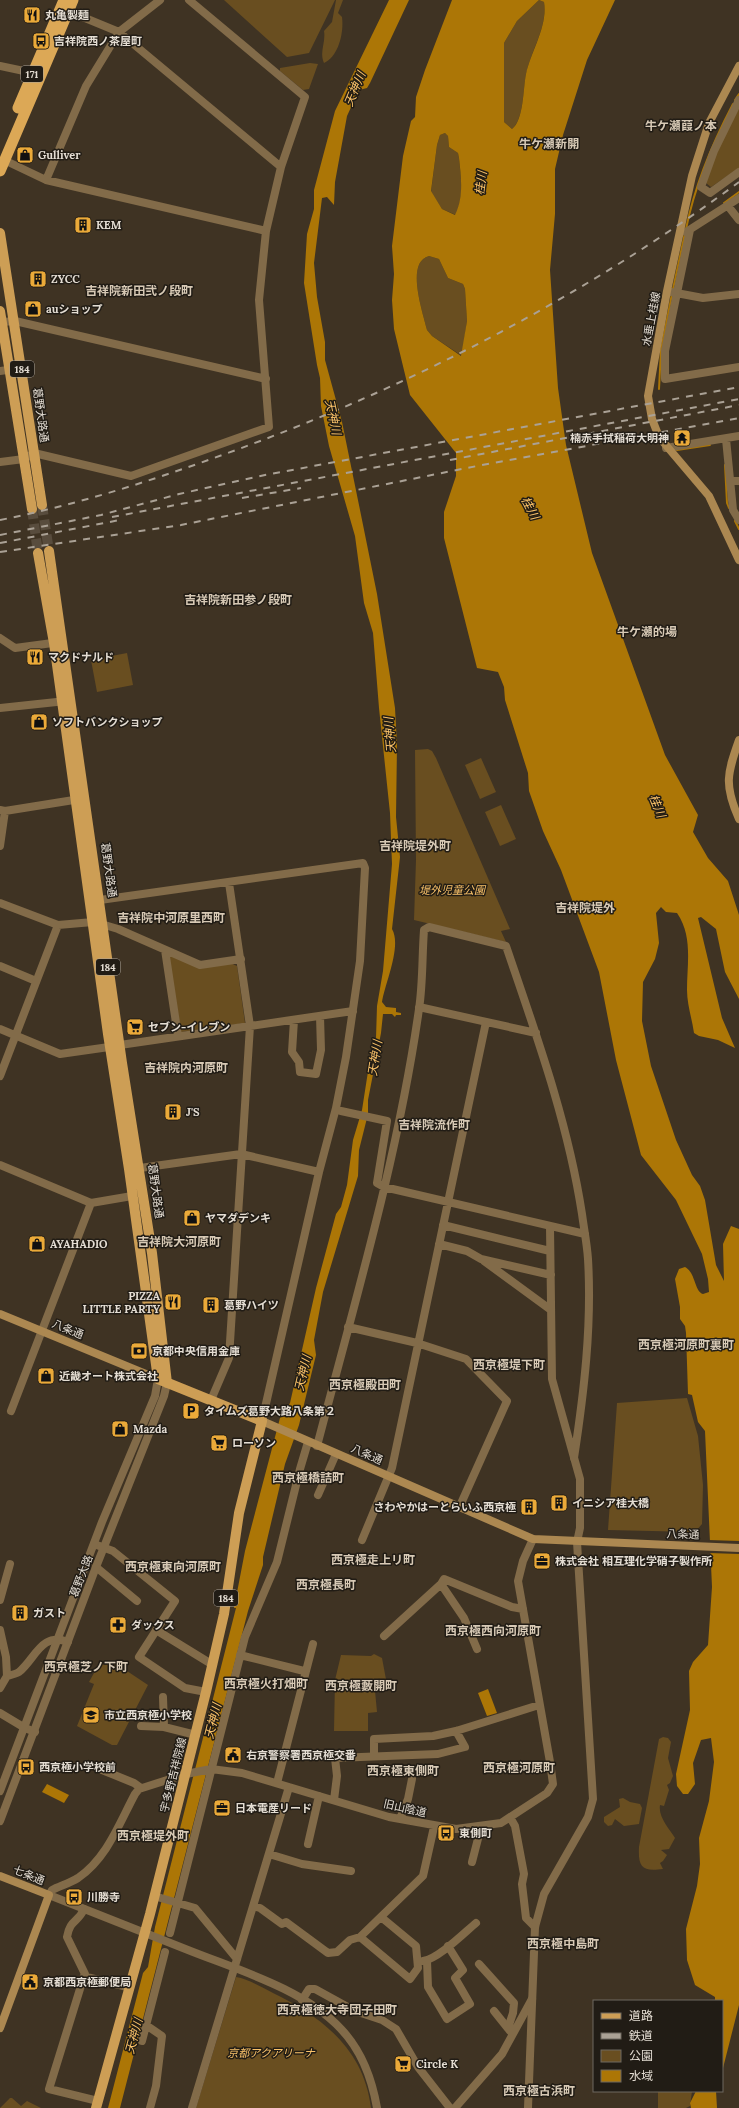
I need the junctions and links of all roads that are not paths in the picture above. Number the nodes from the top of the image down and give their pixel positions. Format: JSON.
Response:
{"nodes":[{"id":1,"x":73,"y":0,"type":"edge"},
{"id":2,"x":160,"y":0,"type":"edge"},
{"id":3,"x":190,"y":0,"type":"edge"},
{"id":4,"x":66,"y":5,"type":"edge"},
{"id":5,"x":119,"y":32,"type":"junction"},
{"id":6,"x":0,"y":66,"type":"edge"},
{"id":7,"x":739,"y":66,"type":"edge"},
{"id":8,"x":37,"y":74,"type":"junction"},
{"id":9,"x":739,"y":101,"type":"edge"},
{"id":10,"x":2,"y":157,"type":"edge"},
{"id":11,"x":281,"y":167,"type":"junction"},
{"id":12,"x":739,"y":172,"type":"edge"},
{"id":13,"x":46,"y":180,"type":"junction"},
{"id":14,"x":739,"y":198,"type":"edge"},
{"id":15,"x":728,"y":206,"type":"junction"},
{"id":16,"x":739,"y":220,"type":"edge"},
{"id":17,"x":690,"y":230,"type":"junction"},
{"id":18,"x":266,"y":231,"type":"junction"},
{"id":19,"x":0,"y":233,"type":"edge"},
{"id":20,"x":680,"y":235,"type":"junction"},
{"id":21,"x":2,"y":258,"type":"edge"},
{"id":22,"x":672,"y":292,"type":"junction"},
{"id":23,"x":739,"y":294,"type":"edge"},
{"id":24,"x":0,"y":311,"type":"edge"},
{"id":25,"x":15,"y":321,"type":"junction"},
{"id":26,"x":2,"y":322,"type":"junction"},
{"id":27,"x":739,"y":367,"type":"edge"},
{"id":28,"x":22,"y":368,"type":"junction"},
{"id":29,"x":5,"y":370,"type":"edge"},
{"id":30,"x":266,"y":379,"type":"junction"},
{"id":31,"x":739,"y":436,"type":"edge"},
{"id":32,"x":726,"y":439,"type":"junction"},
{"id":33,"x":671,"y":447,"type":"junction"},
{"id":34,"x":34,"y":452,"type":"junction"},
{"id":35,"x":24,"y":459,"type":"junction"},
{"id":36,"x":0,"y":462,"type":"edge"},
{"id":37,"x":730,"y":481,"type":"junction"},
{"id":38,"x":739,"y":481,"type":"edge"},
{"id":39,"x":42,"y":505,"type":"tunnel mouth"},
{"id":40,"x":32,"y":509,"type":"tunnel mouth"},
{"id":41,"x":739,"y":520,"type":"edge"},
{"id":42,"x":49,"y":551,"type":"tunnel mouth"},
{"id":43,"x":38,"y":553,"type":"tunnel mouth"},
{"id":44,"x":739,"y":560,"type":"edge"},
{"id":45,"x":0,"y":638,"type":"edge"},
{"id":46,"x":58,"y":642,"type":"junction"},
{"id":47,"x":66,"y":701,"type":"junction"},
{"id":48,"x":0,"y":708,"type":"edge"},
{"id":49,"x":739,"y":740,"type":"edge"},
{"id":50,"x":80,"y":799,"type":"junction"},
{"id":51,"x":2,"y":811,"type":"edge"},
{"id":52,"x":739,"y":819,"type":"edge"},
{"id":53,"x":0,"y":846,"type":"edge"},
{"id":54,"x":87,"y":848,"type":"junction"},
{"id":55,"x":229,"y":883,"type":"junction"},
{"id":56,"x":100,"y":900,"type":"junction"},
{"id":57,"x":0,"y":903,"type":"edge"},
{"id":58,"x":98,"y":923,"type":"junction"},
{"id":59,"x":58,"y":925,"type":"junction"},
{"id":60,"x":165,"y":950,"type":"junction"},
{"id":61,"x":240,"y":959,"type":"junction"},
{"id":62,"x":0,"y":966,"type":"edge"},
{"id":63,"x":36,"y":981,"type":"junction"},
{"id":64,"x":106,"y":984,"type":"junction"},
{"id":65,"x":419,"y":1007,"type":"junction"},
{"id":66,"x":353,"y":1011,"type":"junction"},
{"id":67,"x":320,"y":1016,"type":"junction"},
{"id":68,"x":294,"y":1020,"type":"junction"},
{"id":69,"x":486,"y":1022,"type":"junction"},
{"id":70,"x":250,"y":1026,"type":"junction"},
{"id":71,"x":0,"y":1029,"type":"edge"},
{"id":72,"x":536,"y":1033,"type":"junction"},
{"id":73,"x":16,"y":1036,"type":"junction"},
{"id":74,"x":178,"y":1036,"type":"junction"},
{"id":75,"x":350,"y":1037,"type":"junction"},
{"id":76,"x":120,"y":1045,"type":"junction"},
{"id":77,"x":110,"y":1047,"type":"junction"},
{"id":78,"x":0,"y":1076,"type":"edge"},
{"id":79,"x":124,"y":1104,"type":"junction"},
{"id":80,"x":344,"y":1111,"type":"junction"},
{"id":81,"x":241,"y":1154,"type":"junction"},
{"id":82,"x":0,"y":1165,"type":"edge"},
{"id":83,"x":140,"y":1168,"type":"junction"},
{"id":84,"x":129,"y":1169,"type":"junction"},
{"id":85,"x":320,"y":1170,"type":"junction"},
{"id":86,"x":384,"y":1187,"type":"junction"},
{"id":87,"x":143,"y":1194,"type":"junction"},
{"id":88,"x":132,"y":1196,"type":"junction"},
{"id":89,"x":448,"y":1202,"type":"junction"},
{"id":90,"x":91,"y":1203,"type":"junction"},
{"id":91,"x":443,"y":1224,"type":"junction"},
{"id":92,"x":550,"y":1227,"type":"junction"},
{"id":93,"x":585,"y":1234,"type":"junction"},
{"id":94,"x":439,"y":1244,"type":"junction"},
{"id":95,"x":550,"y":1251,"type":"junction"},
{"id":96,"x":152,"y":1253,"type":"junction"},
{"id":97,"x":140,"y":1255,"type":"junction"},
{"id":98,"x":481,"y":1259,"type":"junction"},
{"id":99,"x":551,"y":1275,"type":"junction"},
{"id":100,"x":551,"y":1310,"type":"junction"},
{"id":101,"x":0,"y":1314,"type":"edge"},
{"id":102,"x":348,"y":1327,"type":"junction"},
{"id":103,"x":42,"y":1332,"type":"junction"},
{"id":104,"x":417,"y":1343,"type":"junction"},
{"id":105,"x":162,"y":1381,"type":"junction"},
{"id":106,"x":211,"y":1400,"type":"junction"},
{"id":107,"x":11,"y":1411,"type":"dead end"},
{"id":108,"x":266,"y":1423,"type":"junction"},
{"id":109,"x":306,"y":1441,"type":"junction"},
{"id":110,"x":317,"y":1446,"type":"junction"},
{"id":111,"x":336,"y":1454,"type":"junction"},
{"id":112,"x":574,"y":1458,"type":"junction"},
{"id":113,"x":389,"y":1477,"type":"junction"},
{"id":114,"x":318,"y":1495,"type":"dead end"},
{"id":115,"x":459,"y":1508,"type":"junction"},
{"id":116,"x":533,"y":1539,"type":"junction"},
{"id":117,"x":362,"y":1540,"type":"dead end"},
{"id":118,"x":580,"y":1542,"type":"junction"},
{"id":119,"x":94,"y":1544,"type":"junction"},
{"id":120,"x":104,"y":1547,"type":"junction"},
{"id":121,"x":739,"y":1548,"type":"edge"},
{"id":122,"x":10,"y":1564,"type":"dead end"},
{"id":123,"x":96,"y":1567,"type":"junction"},
{"id":124,"x":441,"y":1584,"type":"junction"},
{"id":125,"x":0,"y":1600,"type":"edge"},
{"id":126,"x":137,"y":1601,"type":"dead end"},
{"id":127,"x":523,"y":1609,"type":"junction"},
{"id":128,"x":0,"y":1630,"type":"edge"},
{"id":129,"x":156,"y":1630,"type":"junction"},
{"id":130,"x":384,"y":1636,"type":"dead end"},
{"id":131,"x":59,"y":1638,"type":"junction"},
{"id":132,"x":68,"y":1642,"type":"junction"},
{"id":133,"x":313,"y":1644,"type":"dead end"},
{"id":134,"x":477,"y":1649,"type":"dead end"},
{"id":135,"x":240,"y":1655,"type":"junction"},
{"id":136,"x":213,"y":1665,"type":"junction"},
{"id":137,"x":304,"y":1671,"type":"junction"},
{"id":138,"x":7,"y":1676,"type":"junction"},
{"id":139,"x":0,"y":1688,"type":"edge"},
{"id":140,"x":206,"y":1692,"type":"junction"},
{"id":141,"x":163,"y":1697,"type":"dead end"},
{"id":142,"x":539,"y":1705,"type":"junction"},
{"id":143,"x":0,"y":1713,"type":"edge"},
{"id":144,"x":141,"y":1726,"type":"dead end"},
{"id":145,"x":25,"y":1728,"type":"junction"},
{"id":146,"x":164,"y":1728,"type":"junction"},
{"id":147,"x":456,"y":1731,"type":"junction"},
{"id":148,"x":35,"y":1732,"type":"junction"},
{"id":149,"x":196,"y":1735,"type":"junction"},
{"id":150,"x":374,"y":1755,"type":"junction"},
{"id":151,"x":211,"y":1769,"type":"junction"},
{"id":152,"x":102,"y":1770,"type":"dead end"},
{"id":153,"x":189,"y":1773,"type":"junction"},
{"id":154,"x":412,"y":1779,"type":"dead end"},
{"id":155,"x":277,"y":1783,"type":"junction"},
{"id":156,"x":290,"y":1787,"type":"junction"},
{"id":157,"x":141,"y":1788,"type":"junction"},
{"id":158,"x":0,"y":1791,"type":"edge"},
{"id":159,"x":319,"y":1796,"type":"junction"},
{"id":160,"x":334,"y":1800,"type":"junction"},
{"id":161,"x":400,"y":1819,"type":"junction"},
{"id":162,"x":511,"y":1819,"type":"junction"},
{"id":163,"x":0,"y":1821,"type":"edge"},
{"id":164,"x":434,"y":1827,"type":"junction"},
{"id":165,"x":481,"y":1827,"type":"junction"},
{"id":166,"x":308,"y":1844,"type":"dead end"},
{"id":167,"x":269,"y":1854,"type":"junction"},
{"id":168,"x":472,"y":1862,"type":"dead end"},
{"id":169,"x":351,"y":1871,"type":"dead end"},
{"id":170,"x":0,"y":1876,"type":"edge"},
{"id":171,"x":50,"y":1895,"type":"junction"},
{"id":172,"x":158,"y":1897,"type":"junction"},
{"id":173,"x":177,"y":1902,"type":"junction"},
{"id":174,"x":253,"y":1906,"type":"junction"},
{"id":175,"x":84,"y":1909,"type":"junction"},
{"id":176,"x":381,"y":1917,"type":"junction"},
{"id":177,"x":476,"y":1923,"type":"dead end"},
{"id":178,"x":534,"y":1927,"type":"junction"},
{"id":179,"x":170,"y":1933,"type":"dead end"},
{"id":180,"x":147,"y":1934,"type":"junction"},
{"id":181,"x":360,"y":1937,"type":"junction"},
{"id":182,"x":448,"y":1946,"type":"junction"},
{"id":183,"x":165,"y":1952,"type":"dead end"},
{"id":184,"x":237,"y":1959,"type":"junction"},
{"id":185,"x":427,"y":1961,"type":"junction"},
{"id":186,"x":418,"y":1962,"type":"junction"},
{"id":187,"x":479,"y":1964,"type":"dead end"},
{"id":188,"x":234,"y":1968,"type":"junction"},
{"id":189,"x":84,"y":1976,"type":"junction"},
{"id":190,"x":130,"y":1988,"type":"junction"},
{"id":191,"x":532,"y":1999,"type":"junction"},
{"id":192,"x":302,"y":2000,"type":"junction"},
{"id":193,"x":494,"y":2011,"type":"dead end"},
{"id":194,"x":146,"y":2025,"type":"junction"},
{"id":195,"x":0,"y":2028,"type":"edge"},
{"id":196,"x":510,"y":2031,"type":"junction"},
{"id":197,"x":142,"y":2040,"type":"dead end"},
{"id":198,"x":97,"y":2105,"type":"edge"},
{"id":199,"x":150,"y":2108,"type":"edge"},
{"id":200,"x":192,"y":2108,"type":"edge"},
{"id":201,"x":377,"y":2108,"type":"edge"},
{"id":202,"x":450,"y":2108,"type":"edge"},
{"id":203,"x":455,"y":2108,"type":"edge"},
{"id":204,"x":528,"y":2108,"type":"edge"}],
"edges":[{"from":1,"to":4,"type":"highway","number":"171"},
{"from":2,"to":5,"type":"street"},
{"from":3,"to":11,"type":"street"},
{"from":4,"to":5,"type":"street"},
{"from":4,"to":8,"type":"highway","number":"171"},
{"from":5,"to":11,"type":"street"},
{"from":5,"to":13,"type":"street"},
{"from":6,"to":8,"type":"street"},
{"from":7,"to":20,"type":"main road","name":"水垂上桂線"},
{"from":8,"to":10,"type":"highway","number":"171"},
{"from":9,"to":12,"type":"street"},
{"from":10,"to":13,"type":"street"},
{"from":11,"to":18,"type":"street"},
{"from":13,"to":18,"type":"street"},
{"from":14,"to":15,"type":"street"},
{"from":15,"to":16,"type":"street"},
{"from":15,"to":17,"type":"street"},
{"from":17,"to":20,"type":"street"},
{"from":17,"to":22,"type":"street"},
{"from":18,"to":30,"type":"street"},
{"from":19,"to":21,"type":"main road","name":"葛野大路通","number":"184"},
{"from":20,"to":22,"type":"main road","name":"水垂上桂線"},
{"from":21,"to":25,"type":"main road","name":"葛野大路通","number":"184"},
{"from":22,"to":23,"type":"street"},
{"from":22,"to":27,"type":"street"},
{"from":22,"to":33,"type":"main road","name":"水垂上桂線"},
{"from":24,"to":26,"type":"main road","number":"184"},
{"from":25,"to":26,"type":"street"},
{"from":25,"to":28,"type":"main road","name":"葛野大路通","number":"184"},
{"from":25,"to":30,"type":"street"},
{"from":26,"to":29,"type":"main road","number":"184"},
{"from":28,"to":29,"type":"street"},
{"from":28,"to":34,"type":"main road","name":"葛野大路通","number":"184"},
{"from":29,"to":35,"type":"main road","number":"184"},
{"from":30,"to":34,"type":"street"},
{"from":31,"to":32,"type":"street"},
{"from":32,"to":33,"type":"street"},
{"from":32,"to":37,"type":"street"},
{"from":33,"to":44,"type":"main road","name":"水垂上桂線"},
{"from":34,"to":35,"type":"street"},
{"from":34,"to":39,"type":"main road","name":"葛野大路通","number":"184"},
{"from":35,"to":36,"type":"street"},
{"from":35,"to":40,"type":"main road","number":"184"},
{"from":37,"to":38,"type":"street"},
{"from":37,"to":41,"type":"street"},
{"from":42,"to":46,"type":"main road","name":"葛野大路通","number":"184"},
{"from":43,"to":46,"type":"main road","name":"葛野大路通","number":"184"},
{"from":45,"to":46,"type":"street"},
{"from":46,"to":47,"type":"main road","name":"葛野大路通","number":"184"},
{"from":47,"to":48,"type":"street"},
{"from":47,"to":50,"type":"main road","name":"葛野大路通","number":"184"},
{"from":49,"to":52,"type":"main road"},
{"from":50,"to":51,"type":"street"},
{"from":50,"to":54,"type":"main road","name":"葛野大路通","number":"184"},
{"from":51,"to":53,"type":"street"},
{"from":54,"to":56,"type":"main road","name":"葛野大路通","number":"184"},
{"from":54,"to":58,"type":"main road","name":"葛野大路通","number":"184"},
{"from":55,"to":56,"type":"street"},
{"from":55,"to":61,"type":"street"},
{"from":55,"to":66,"type":"street"},
{"from":56,"to":58,"type":"main road","name":"葛野大路通","number":"184"},
{"from":57,"to":59,"type":"street"},
{"from":58,"to":59,"type":"street"},
{"from":58,"to":60,"type":"street"},
{"from":58,"to":64,"type":"main road","name":"葛野大路通","number":"184"},
{"from":59,"to":63,"type":"street"},
{"from":60,"to":61,"type":"street"},
{"from":60,"to":74,"type":"street"},
{"from":61,"to":70,"type":"street"},
{"from":62,"to":63,"type":"street"},
{"from":63,"to":73,"type":"street"},
{"from":64,"to":76,"type":"main road","name":"葛野大路通","number":"184"},
{"from":64,"to":77,"type":"main road","name":"葛野大路通","number":"184"},
{"from":65,"to":69,"type":"street"},
{"from":65,"to":72,"type":"street"},
{"from":65,"to":86,"type":"street"},
{"from":66,"to":67,"type":"street"},
{"from":66,"to":75,"type":"street"},
{"from":67,"to":68,"type":"street"},
{"from":67,"to":68,"type":"street"},
{"from":68,"to":70,"type":"street"},
{"from":69,"to":72,"type":"street"},
{"from":69,"to":89,"type":"street"},
{"from":70,"to":74,"type":"street"},
{"from":70,"to":81,"type":"street"},
{"from":71,"to":73,"type":"street"},
{"from":72,"to":93,"type":"street"},
{"from":73,"to":77,"type":"street"},
{"from":73,"to":78,"type":"street"},
{"from":74,"to":76,"type":"street"},
{"from":75,"to":80,"type":"street"},
{"from":75,"to":85,"type":"street"},
{"from":76,"to":77,"type":"street"},
{"from":76,"to":79,"type":"main road","name":"葛野大路通","number":"184"},
{"from":77,"to":79,"type":"main road","name":"葛野大路通","number":"184"},
{"from":79,"to":83,"type":"main road","name":"葛野大路通","number":"184"},
{"from":79,"to":84,"type":"main road","name":"葛野大路通","number":"184"},
{"from":80,"to":85,"type":"street"},
{"from":80,"to":86,"type":"street"},
{"from":81,"to":83,"type":"street"},
{"from":81,"to":85,"type":"street"},
{"from":81,"to":106,"type":"street"},
{"from":82,"to":90,"type":"street"},
{"from":83,"to":84,"type":"main road"},
{"from":83,"to":87,"type":"main road","name":"葛野大路通","number":"184"},
{"from":84,"to":88,"type":"main road","name":"葛野大路通","number":"184"},
{"from":85,"to":108,"type":"street"},
{"from":86,"to":89,"type":"street"},
{"from":86,"to":102,"type":"street"},
{"from":87,"to":88,"type":"main road"},
{"from":87,"to":96,"type":"main road","name":"葛野大路通","number":"184"},
{"from":88,"to":90,"type":"street"},
{"from":88,"to":97,"type":"main road","name":"葛野大路通","number":"184"},
{"from":89,"to":91,"type":"street"},
{"from":89,"to":92,"type":"street"},
{"from":90,"to":103,"type":"street"},
{"from":91,"to":94,"type":"street"},
{"from":91,"to":95,"type":"street"},
{"from":92,"to":93,"type":"street"},
{"from":92,"to":95,"type":"street"},
{"from":93,"to":112,"type":"street"},
{"from":94,"to":98,"type":"street"},
{"from":94,"to":104,"type":"street"},
{"from":95,"to":99,"type":"street"},
{"from":96,"to":97,"type":"main road"},
{"from":96,"to":105,"type":"main road","name":"葛野大路通","number":"184"},
{"from":97,"to":105,"type":"main road","name":"葛野大路通","number":"184"},
{"from":98,"to":99,"type":"street"},
{"from":98,"to":100,"type":"street"},
{"from":99,"to":100,"type":"street"},
{"from":100,"to":112,"type":"street"},
{"from":101,"to":103,"type":"main road","name":"八条通"},
{"from":102,"to":104,"type":"street"},
{"from":102,"to":110,"type":"street"},
{"from":103,"to":105,"type":"main road","name":"八条通"},
{"from":103,"to":107,"type":"street"},
{"from":104,"to":113,"type":"street"},
{"from":104,"to":115,"type":"street"},
{"from":105,"to":106,"type":"main road","name":"八条通"},
{"from":105,"to":119,"type":"street","name":"葛野大路"},
{"from":105,"to":120,"type":"street","name":"葛野大路"},
{"from":106,"to":108,"type":"main road","name":"八条通"},
{"from":108,"to":109,"type":"main road","name":"八条通"},
{"from":108,"to":136,"type":"main road","name":"宇多野吉祥院線","number":"184"},
{"from":109,"to":110,"type":"main road","name":"八条通"},
{"from":109,"to":135,"type":"street"},
{"from":110,"to":111,"type":"main road","name":"八条通"},
{"from":111,"to":113,"type":"main road","name":"八条通"},
{"from":111,"to":114,"type":"street"},
{"from":112,"to":118,"type":"street"},
{"from":113,"to":115,"type":"main road","name":"八条通"},
{"from":113,"to":117,"type":"street"},
{"from":115,"to":116,"type":"main road","name":"八条通"},
{"from":116,"to":118,"type":"main road","name":"八条通"},
{"from":116,"to":127,"type":"street","name":"旧山陰道"},
{"from":118,"to":121,"type":"main road","name":"八条通"},
{"from":118,"to":178,"type":"street"},
{"from":119,"to":120,"type":"street"},
{"from":119,"to":131,"type":"street","name":"葛野大路"},
{"from":120,"to":123,"type":"street","name":"葛野大路"},
{"from":120,"to":129,"type":"street"},
{"from":122,"to":125,"type":"street"},
{"from":123,"to":126,"type":"street"},
{"from":123,"to":132,"type":"street","name":"葛野大路"},
{"from":124,"to":127,"type":"street"},
{"from":124,"to":130,"type":"street"},
{"from":124,"to":134,"type":"street"},
{"from":127,"to":142,"type":"street","name":"旧山陰道"},
{"from":128,"to":138,"type":"street"},
{"from":129,"to":136,"type":"street"},
{"from":129,"to":140,"type":"street"},
{"from":131,"to":132,"type":"street"},
{"from":131,"to":138,"type":"street"},
{"from":131,"to":145,"type":"street","name":"葛野大路"},
{"from":132,"to":148,"type":"street","name":"葛野大路"},
{"from":133,"to":137,"type":"street"},
{"from":135,"to":137,"type":"street"},
{"from":135,"to":151,"type":"street"},
{"from":136,"to":140,"type":"main road","name":"宇多野吉祥院線","number":"184"},
{"from":137,"to":155,"type":"street"},
{"from":138,"to":139,"type":"street"},
{"from":140,"to":149,"type":"main road","name":"宇多野吉祥院線","number":"184"},
{"from":141,"to":146,"type":"street"},
{"from":142,"to":147,"type":"street"},
{"from":142,"to":162,"type":"street","name":"旧山陰道"},
{"from":143,"to":145,"type":"street"},
{"from":144,"to":146,"type":"street"},
{"from":145,"to":148,"type":"street"},
{"from":145,"to":158,"type":"street","name":"葛野大路"},
{"from":146,"to":149,"type":"street"},
{"from":147,"to":150,"type":"street"},
{"from":147,"to":150,"type":"street"},
{"from":148,"to":163,"type":"street","name":"葛野大路"},
{"from":149,"to":153,"type":"main road","name":"宇多野吉祥院線","number":"184"},
{"from":150,"to":160,"type":"street"},
{"from":151,"to":153,"type":"street","name":"旧山陰道"},
{"from":151,"to":155,"type":"street","name":"旧山陰道"},
{"from":151,"to":173,"type":"street"},
{"from":152,"to":157,"type":"street"},
{"from":153,"to":157,"type":"street","name":"旧山陰道"},
{"from":153,"to":172,"type":"main road","name":"宇多野吉祥院線","number":"184"},
{"from":154,"to":161,"type":"street"},
{"from":155,"to":156,"type":"street","name":"旧山陰道"},
{"from":156,"to":159,"type":"street","name":"旧山陰道"},
{"from":156,"to":167,"type":"street"},
{"from":157,"to":171,"type":"street"},
{"from":159,"to":160,"type":"street","name":"旧山陰道"},
{"from":159,"to":166,"type":"street"},
{"from":160,"to":161,"type":"street","name":"旧山陰道"},
{"from":161,"to":164,"type":"street","name":"旧山陰道"},
{"from":162,"to":165,"type":"street","name":"旧山陰道"},
{"from":162,"to":178,"type":"street"},
{"from":164,"to":165,"type":"street","name":"旧山陰道"},
{"from":164,"to":176,"type":"street"},
{"from":165,"to":168,"type":"street"},
{"from":167,"to":169,"type":"street"},
{"from":167,"to":174,"type":"street"},
{"from":170,"to":171,"type":"main road","name":"七条通"},
{"from":171,"to":175,"type":"street"},
{"from":171,"to":195,"type":"main road"},
{"from":172,"to":173,"type":"street"},
{"from":172,"to":180,"type":"main road","name":"宇多野吉祥院線","number":"184"},
{"from":173,"to":179,"type":"street"},
{"from":173,"to":184,"type":"street"},
{"from":174,"to":181,"type":"street"},
{"from":174,"to":184,"type":"street"},
{"from":175,"to":180,"type":"street"},
{"from":175,"to":189,"type":"street"},
{"from":176,"to":181,"type":"street"},
{"from":176,"to":186,"type":"street"},
{"from":177,"to":182,"type":"street"},
{"from":178,"to":191,"type":"street"},
{"from":180,"to":188,"type":"street"},
{"from":180,"to":190,"type":"main road","name":"宇多野吉祥院線","number":"184"},
{"from":181,"to":186,"type":"street"},
{"from":182,"to":185,"type":"street"},
{"from":182,"to":185,"type":"street"},
{"from":183,"to":194,"type":"street"},
{"from":184,"to":188,"type":"street"},
{"from":185,"to":186,"type":"street"},
{"from":187,"to":196,"type":"street"},
{"from":188,"to":192,"type":"street"},
{"from":188,"to":200,"type":"street"},
{"from":189,"to":190,"type":"street"},
{"from":189,"to":198,"type":"street"},
{"from":190,"to":198,"type":"main road","name":"宇多野吉祥院線","number":"184"},
{"from":191,"to":196,"type":"street"},
{"from":191,"to":204,"type":"street"},
{"from":192,"to":201,"type":"street"},
{"from":192,"to":202,"type":"street"},
{"from":193,"to":196,"type":"street"},
{"from":194,"to":197,"type":"street"},
{"from":194,"to":199,"type":"street"},
{"from":196,"to":203,"type":"street"}]}
